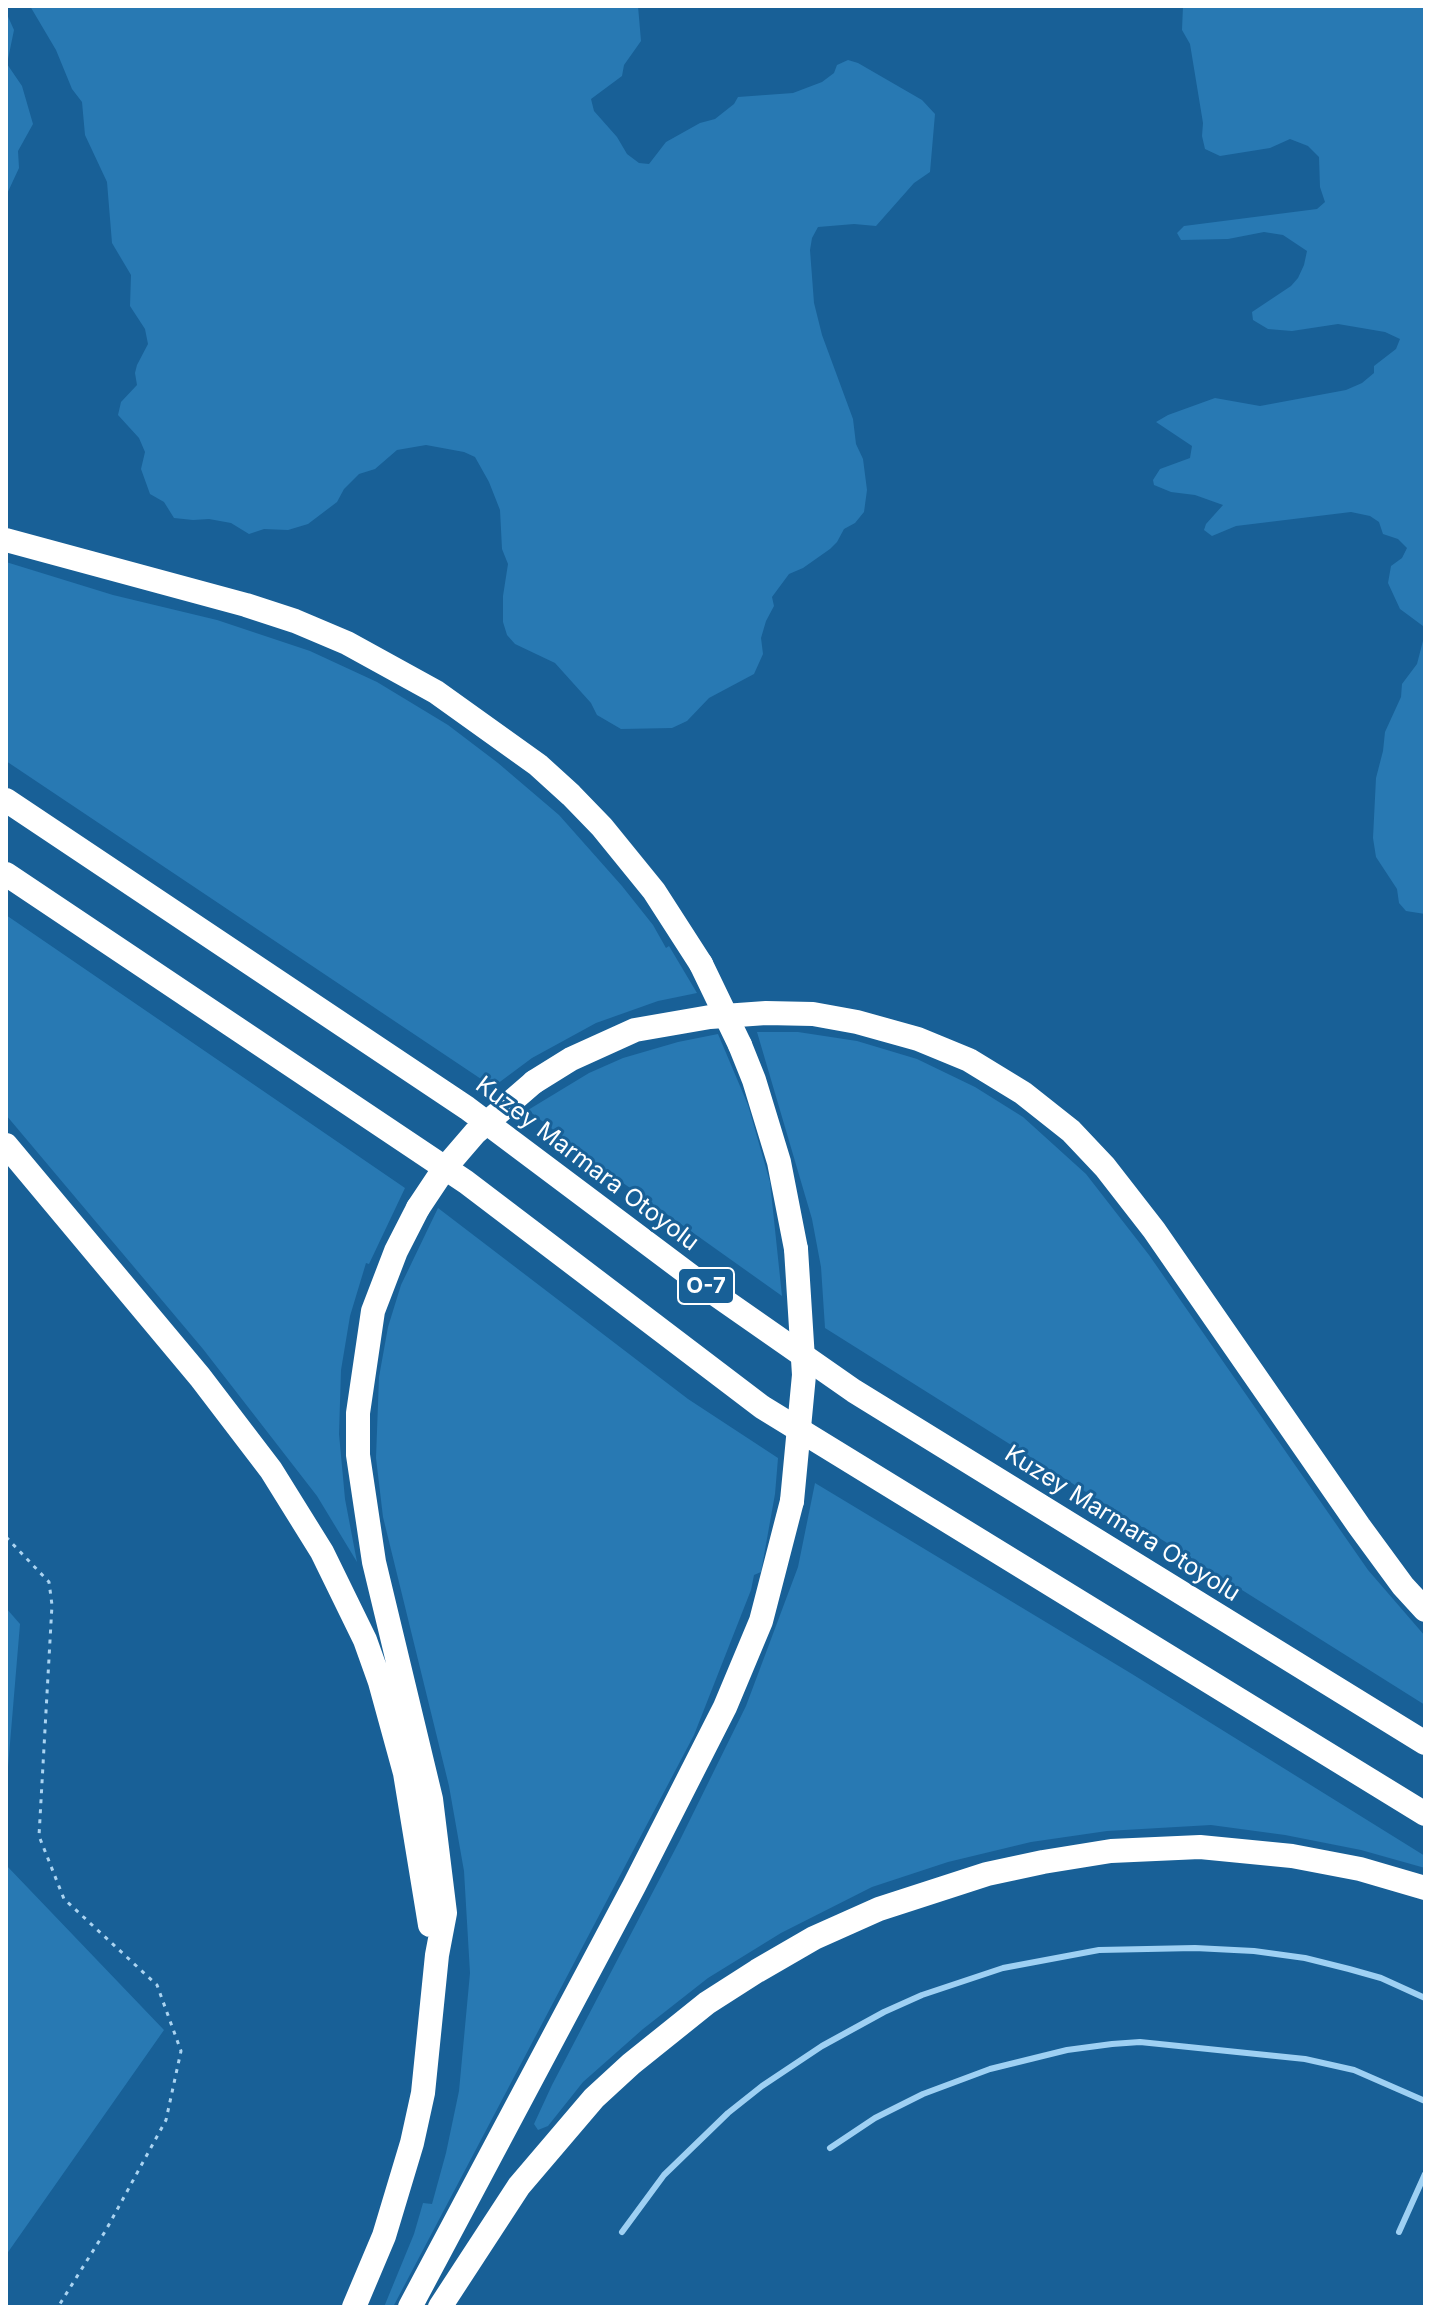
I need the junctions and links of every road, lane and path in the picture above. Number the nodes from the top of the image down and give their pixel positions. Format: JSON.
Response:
{"nodes":[{"id":1,"x":6,"y":540,"type":"edge"},
{"id":2,"x":6,"y":800,"type":"edge"},
{"id":3,"x":6,"y":874,"type":"edge"},
{"id":4,"x":6,"y":1145,"type":"edge"},
{"id":5,"x":6,"y":1537,"type":"edge"},
{"id":6,"x":1425,"y":1610,"type":"edge"},
{"id":7,"x":1425,"y":1743,"type":"edge"},
{"id":8,"x":1425,"y":1814,"type":"edge"},
{"id":9,"x":1425,"y":1888,"type":"edge"},
{"id":10,"x":437,"y":1955,"type":"junction"},
{"id":11,"x":58,"y":2307,"type":"edge"},
{"id":12,"x":354,"y":2307,"type":"edge"},
{"id":13,"x":410,"y":2307,"type":"edge"},
{"id":14,"x":440,"y":2307,"type":"edge"}],
"edges":[{"from":1,"to":13,"type":"highway","bridge":true},
{"from":2,"to":7,"type":"highway","name":"Kuzey Marmara Otoyolu","number":"O-7"},
{"from":3,"to":8,"type":"highway","number":"O-7"},
{"from":4,"to":10,"type":"highway"},
{"from":5,"to":11,"type":"path"},
{"from":6,"to":10,"type":"highway","bridge":true},
{"from":9,"to":14,"type":"highway"},
{"from":10,"to":12,"type":"highway"}]}
